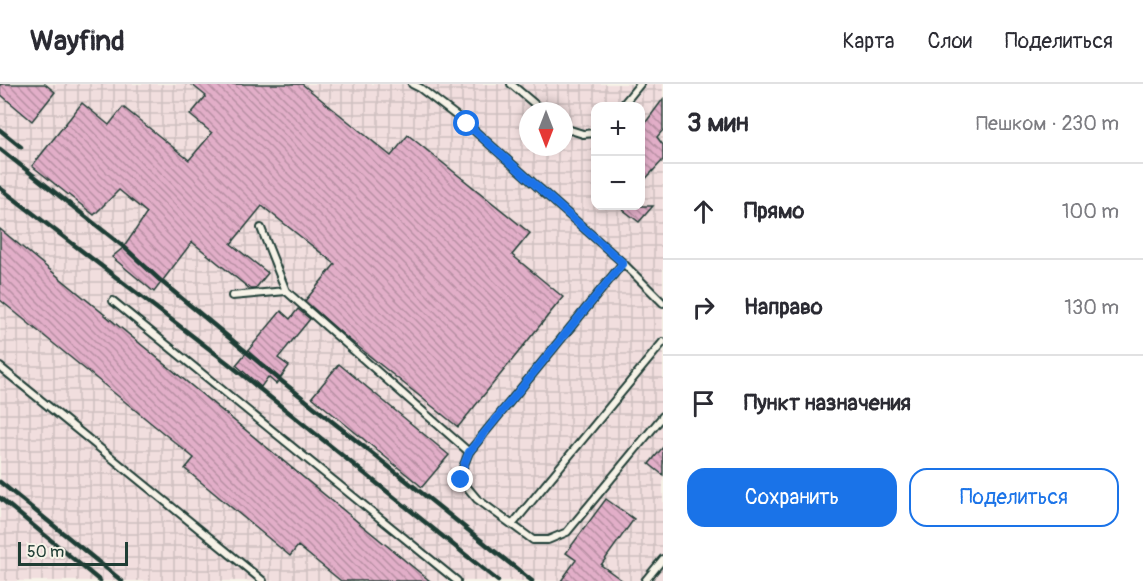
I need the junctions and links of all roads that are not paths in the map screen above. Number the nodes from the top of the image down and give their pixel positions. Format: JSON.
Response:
{"nodes":[{"id":1,"x":412,"y":84,"type":"edge"},
{"id":2,"x":511,"y":84,"type":"edge"},
{"id":3,"x":640,"y":84,"type":"edge"},
{"id":4,"x":532,"y":102,"type":"edge"},
{"id":5,"x":625,"y":102,"type":"edge"},
{"id":6,"x":573,"y":131,"type":"edge"},
{"id":7,"x":591,"y":133,"type":"edge"},
{"id":8,"x":261,"y":228,"type":"dead end"},
{"id":9,"x":623,"y":263,"type":"junction"},
{"id":10,"x":286,"y":291,"type":"junction"},
{"id":11,"x":232,"y":296,"type":"dead end"},
{"id":12,"x":113,"y":301,"type":"dead end"},
{"id":13,"x":663,"y":303,"type":"edge"},
{"id":14,"x":663,"y":342,"type":"edge"},
{"id":15,"x":0,"y":367,"type":"edge"},
{"id":16,"x":663,"y":416,"type":"edge"},
{"id":17,"x":469,"y":452,"type":"junction"},
{"id":18,"x":512,"y":525,"type":"junction"},
{"id":19,"x":663,"y":559,"type":"edge"},
{"id":20,"x":263,"y":581,"type":"edge"},
{"id":21,"x":456,"y":581,"type":"edge"},
{"id":22,"x":645,"y":581,"type":"edge"}],
"edges":[{"from":1,"to":9,"type":"lane"},
{"from":2,"to":4,"type":"lane"},
{"from":3,"to":5,"type":"lane"},
{"from":6,"to":7,"type":"lane"},
{"from":8,"to":10,"type":"lane"},
{"from":9,"to":13,"type":"lane"},
{"from":9,"to":17,"type":"lane"},
{"from":10,"to":11,"type":"lane"},
{"from":10,"to":17,"type":"lane"},
{"from":12,"to":21,"type":"lane"},
{"from":14,"to":18,"type":"lane"},
{"from":15,"to":20,"type":"lane"},
{"from":16,"to":18,"type":"lane"},
{"from":17,"to":18,"type":"lane"},
{"from":19,"to":22,"type":"lane"}]}
